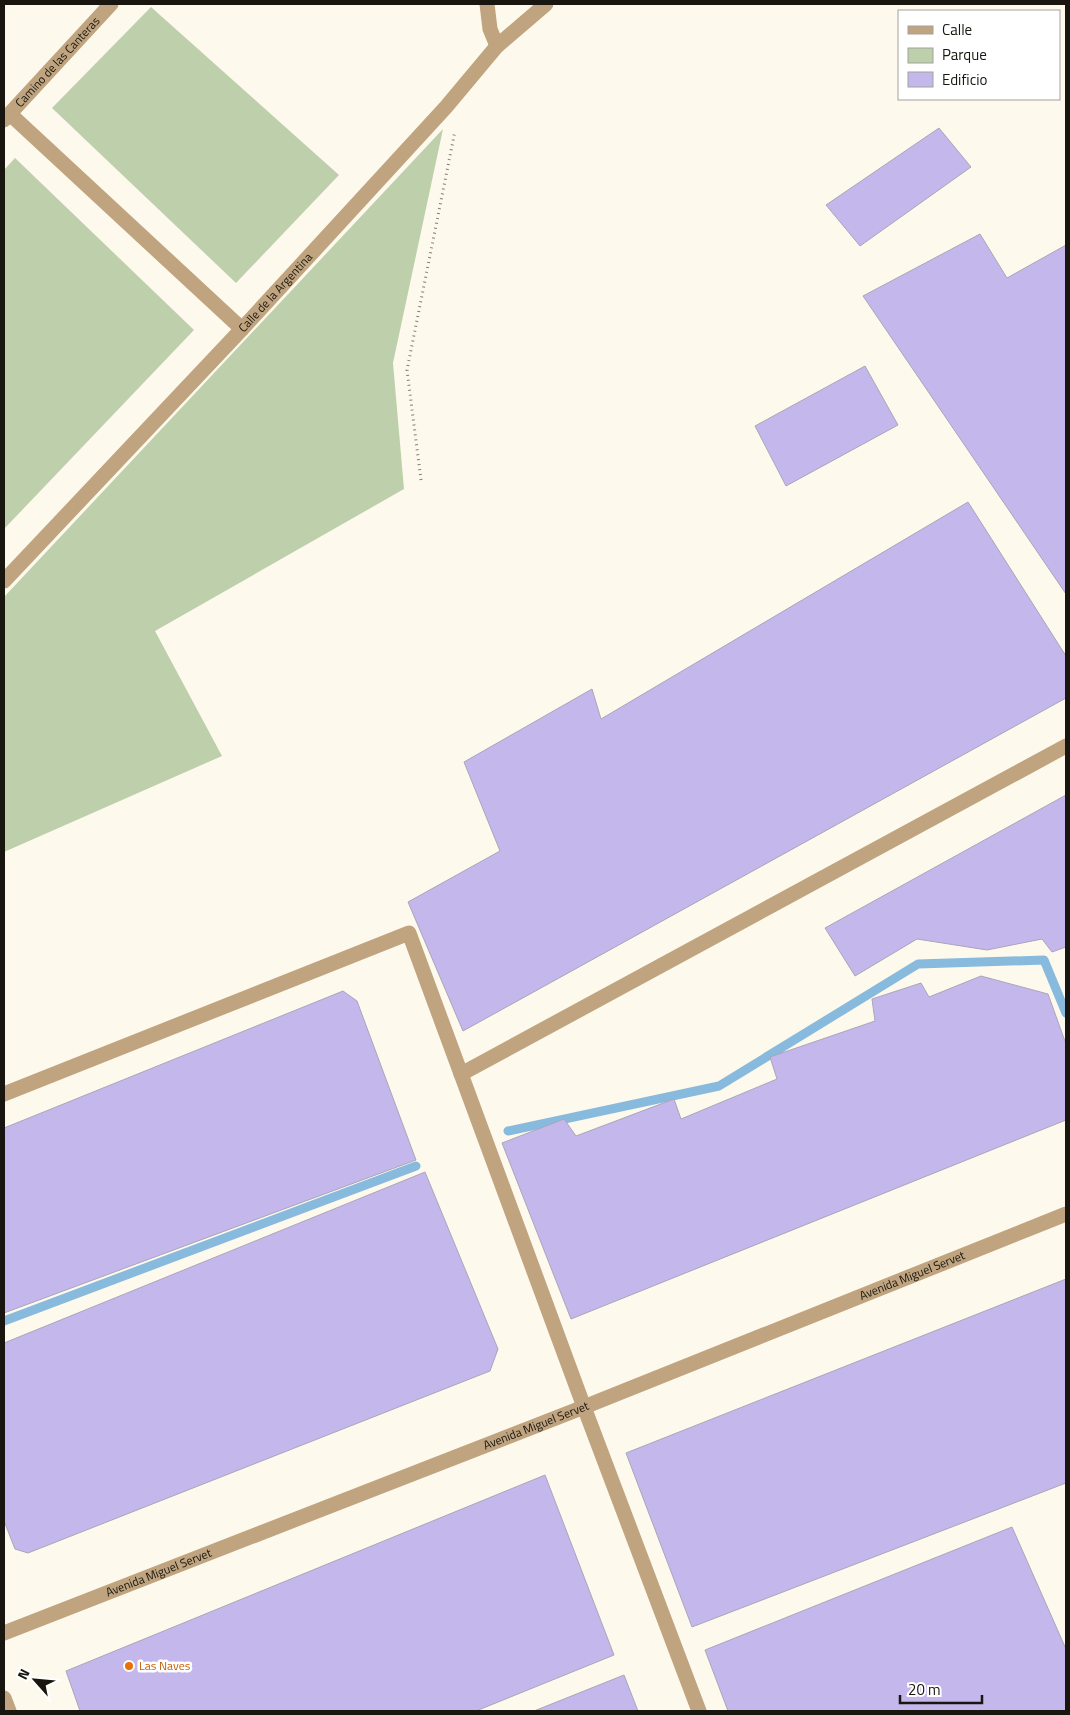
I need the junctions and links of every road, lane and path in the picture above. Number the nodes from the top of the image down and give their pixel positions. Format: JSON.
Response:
{"nodes":[{"id":1,"x":110,"y":4,"type":"edge"},
{"id":2,"x":487,"y":4,"type":"edge"},
{"id":3,"x":546,"y":4,"type":"edge"},
{"id":4,"x":497,"y":46,"type":"junction"},
{"id":5,"x":7,"y":117,"type":"edge"},
{"id":6,"x":456,"y":125,"type":"dead end"},
{"id":7,"x":242,"y":329,"type":"junction"},
{"id":8,"x":421,"y":480,"type":"dead end"},
{"id":9,"x":4,"y":581,"type":"edge"},
{"id":10,"x":1066,"y":746,"type":"edge"},
{"id":11,"x":461,"y":1074,"type":"junction"},
{"id":12,"x":4,"y":1094,"type":"edge"},
{"id":13,"x":1066,"y":1214,"type":"edge"},
{"id":14,"x":584,"y":1408,"type":"junction"},
{"id":15,"x":4,"y":1633,"type":"edge"},
{"id":16,"x":4,"y":1698,"type":"edge"},
{"id":17,"x":9,"y":1711,"type":"edge"},
{"id":18,"x":699,"y":1711,"type":"edge"}],
"edges":[{"from":1,"to":5,"type":"street","name":"Camino de las Canteras"},
{"from":2,"to":4,"type":"street"},
{"from":3,"to":4,"type":"street","name":"Calle de la Argentina"},
{"from":4,"to":7,"type":"street","name":"Calle de la Argentina"},
{"from":5,"to":7,"type":"street"},
{"from":6,"to":8,"type":"path"},
{"from":7,"to":9,"type":"street","name":"Calle de la Argentina"},
{"from":10,"to":11,"type":"street"},
{"from":11,"to":12,"type":"street"},
{"from":11,"to":14,"type":"street"},
{"from":13,"to":14,"type":"street","name":"Avenida Miguel Servet"},
{"from":14,"to":15,"type":"street","name":"Avenida Miguel Servet"},
{"from":14,"to":18,"type":"street"},
{"from":16,"to":17,"type":"street"}]}
